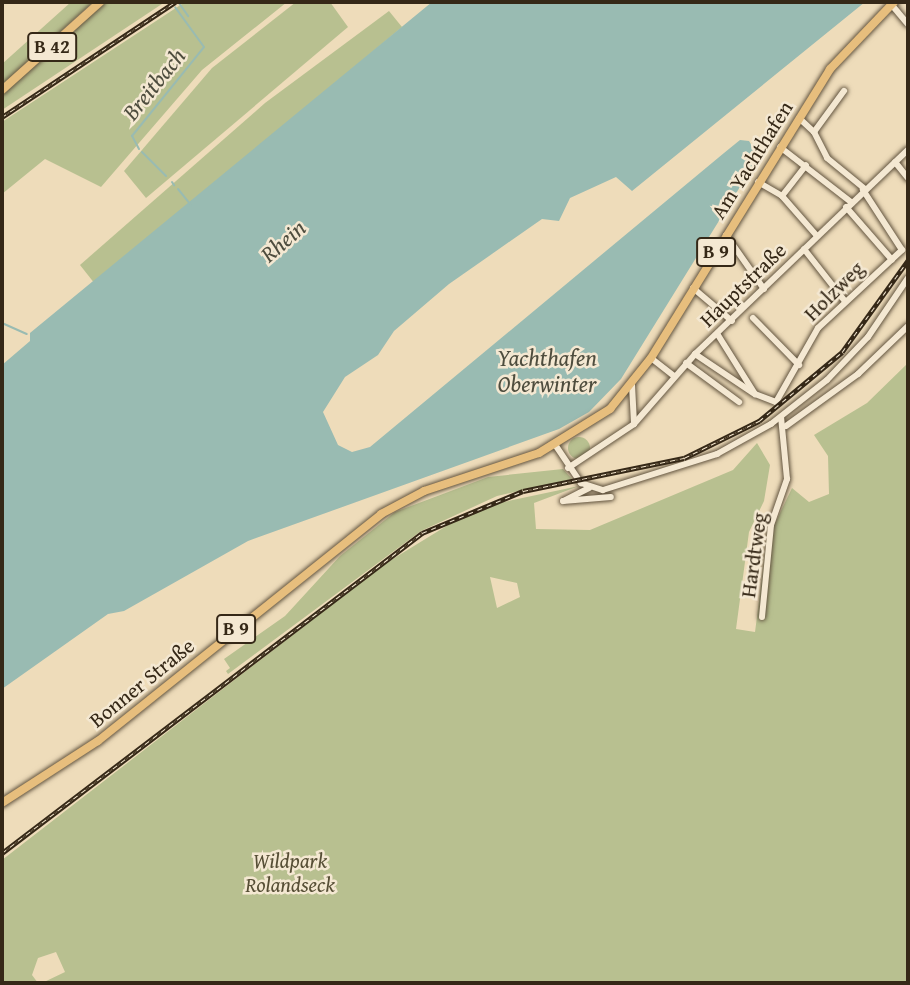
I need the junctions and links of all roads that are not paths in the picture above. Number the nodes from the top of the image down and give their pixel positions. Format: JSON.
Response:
{"nodes":[{"id":1,"x":100,"y":2,"type":"edge"},
{"id":2,"x":892,"y":3,"type":"edge"},
{"id":3,"x":908,"y":24,"type":"edge"},
{"id":4,"x":2,"y":90,"type":"edge"},
{"id":5,"x":844,"y":91,"type":"dead end"},
{"id":6,"x":799,"y":118,"type":"junction"},
{"id":7,"x":814,"y":132,"type":"junction"},
{"id":8,"x":780,"y":147,"type":"junction"},
{"id":9,"x":908,"y":150,"type":"edge"},
{"id":10,"x":895,"y":162,"type":"junction"},
{"id":11,"x":806,"y":165,"type":"junction"},
{"id":12,"x":908,"y":178,"type":"edge"},
{"id":13,"x":758,"y":182,"type":"junction"},
{"id":14,"x":864,"y":189,"type":"junction"},
{"id":15,"x":782,"y":196,"type":"junction"},
{"id":16,"x":848,"y":205,"type":"junction"},
{"id":17,"x":726,"y":235,"type":"junction"},
{"id":18,"x":817,"y":236,"type":"junction"},
{"id":19,"x":804,"y":249,"type":"junction"},
{"id":20,"x":892,"y":260,"type":"junction"},
{"id":21,"x":908,"y":278,"type":"edge"},
{"id":22,"x":694,"y":288,"type":"junction"},
{"id":23,"x":762,"y":291,"type":"junction"},
{"id":24,"x":844,"y":300,"type":"junction"},
{"id":25,"x":753,"y":318,"type":"dead end"},
{"id":26,"x":732,"y":321,"type":"junction"},
{"id":27,"x":908,"y":326,"type":"edge"},
{"id":28,"x":718,"y":335,"type":"junction"},
{"id":29,"x":695,"y":354,"type":"junction"},
{"id":30,"x":651,"y":358,"type":"junction"},
{"id":31,"x":686,"y":363,"type":"junction"},
{"id":32,"x":799,"y":365,"type":"junction"},
{"id":33,"x":674,"y":376,"type":"junction"},
{"id":34,"x":632,"y":384,"type":"junction"},
{"id":35,"x":755,"y":394,"type":"junction"},
{"id":36,"x":739,"y":402,"type":"dead end"},
{"id":37,"x":781,"y":417,"type":"junction"},
{"id":38,"x":634,"y":424,"type":"junction"},
{"id":39,"x":786,"y":426,"type":"junction"},
{"id":40,"x":556,"y":446,"type":"junction"},
{"id":41,"x":568,"y":468,"type":"junction"},
{"id":42,"x":589,"y":488,"type":"junction"},
{"id":43,"x":611,"y":497,"type":"dead end"},
{"id":44,"x":329,"y":554,"type":"joint"},
{"id":45,"x":762,"y":617,"type":"dead end"},
{"id":46,"x":2,"y":803,"type":"edge"}],
"edges":[{"from":1,"to":4,"type":"main road","number":"B 42"},
{"from":2,"to":3,"type":"street"},
{"from":2,"to":6,"type":"main road","name":"Am Yachthafen","number":"B 9"},
{"from":5,"to":7,"type":"street"},
{"from":6,"to":7,"type":"street"},
{"from":6,"to":8,"type":"main road","name":"Am Yachthafen","number":"B 9"},
{"from":7,"to":14,"type":"street"},
{"from":8,"to":11,"type":"street"},
{"from":8,"to":13,"type":"main road","name":"Am Yachthafen","number":"B 9"},
{"from":9,"to":10,"type":"street","name":"Hauptstraße"},
{"from":10,"to":12,"type":"street"},
{"from":10,"to":14,"type":"street","name":"Hauptstraße"},
{"from":11,"to":15,"type":"street"},
{"from":11,"to":16,"type":"street"},
{"from":13,"to":15,"type":"street"},
{"from":13,"to":17,"type":"main road","name":"Am Yachthafen","number":"B 9"},
{"from":14,"to":16,"type":"street","name":"Hauptstraße"},
{"from":14,"to":20,"type":"street","name":"Holzweg"},
{"from":15,"to":18,"type":"street"},
{"from":16,"to":18,"type":"street","name":"Hauptstraße"},
{"from":16,"to":20,"type":"street"},
{"from":17,"to":22,"type":"main road","name":"Am Yachthafen","number":"B 9"},
{"from":17,"to":23,"type":"street"},
{"from":18,"to":19,"type":"street","name":"Hauptstraße"},
{"from":19,"to":23,"type":"street","name":"Hauptstraße"},
{"from":19,"to":24,"type":"street"},
{"from":20,"to":24,"type":"street","name":"Holzweg"},
{"from":21,"to":37,"type":"street"},
{"from":22,"to":26,"type":"street"},
{"from":22,"to":30,"type":"main road","name":"Am Yachthafen","number":"B 9"},
{"from":23,"to":26,"type":"street","name":"Hauptstraße"},
{"from":24,"to":32,"type":"street","name":"Holzweg"},
{"from":25,"to":32,"type":"street"},
{"from":26,"to":28,"type":"street","name":"Hauptstraße"},
{"from":27,"to":39,"type":"street"},
{"from":28,"to":29,"type":"street","name":"Hauptstraße"},
{"from":28,"to":35,"type":"street"},
{"from":29,"to":31,"type":"street","name":"Hauptstraße"},
{"from":29,"to":35,"type":"street"},
{"from":30,"to":33,"type":"street"},
{"from":30,"to":34,"type":"main road","name":"Am Yachthafen","number":"B 9"},
{"from":31,"to":33,"type":"street","name":"Hauptstraße"},
{"from":31,"to":36,"type":"street"},
{"from":32,"to":35,"type":"street","name":"Holzweg"},
{"from":33,"to":38,"type":"street","name":"Hauptstraße"},
{"from":34,"to":38,"type":"street"},
{"from":34,"to":40,"type":"main road","name":"Am Yachthafen","number":"B 9"},
{"from":37,"to":39,"type":"street","name":"Hardtweg"},
{"from":37,"to":42,"type":"street"},
{"from":38,"to":41,"type":"street","name":"Hauptstraße"},
{"from":39,"to":45,"type":"street","name":"Hardtweg"},
{"from":40,"to":41,"type":"street"},
{"from":40,"to":44,"type":"main road","name":"Am Yachthafen","number":"B 9"},
{"from":41,"to":42,"type":"street"},
{"from":42,"to":43,"type":"street"},
{"from":44,"to":46,"type":"main road","name":"Bonner Straße","number":"B 9"}]}
